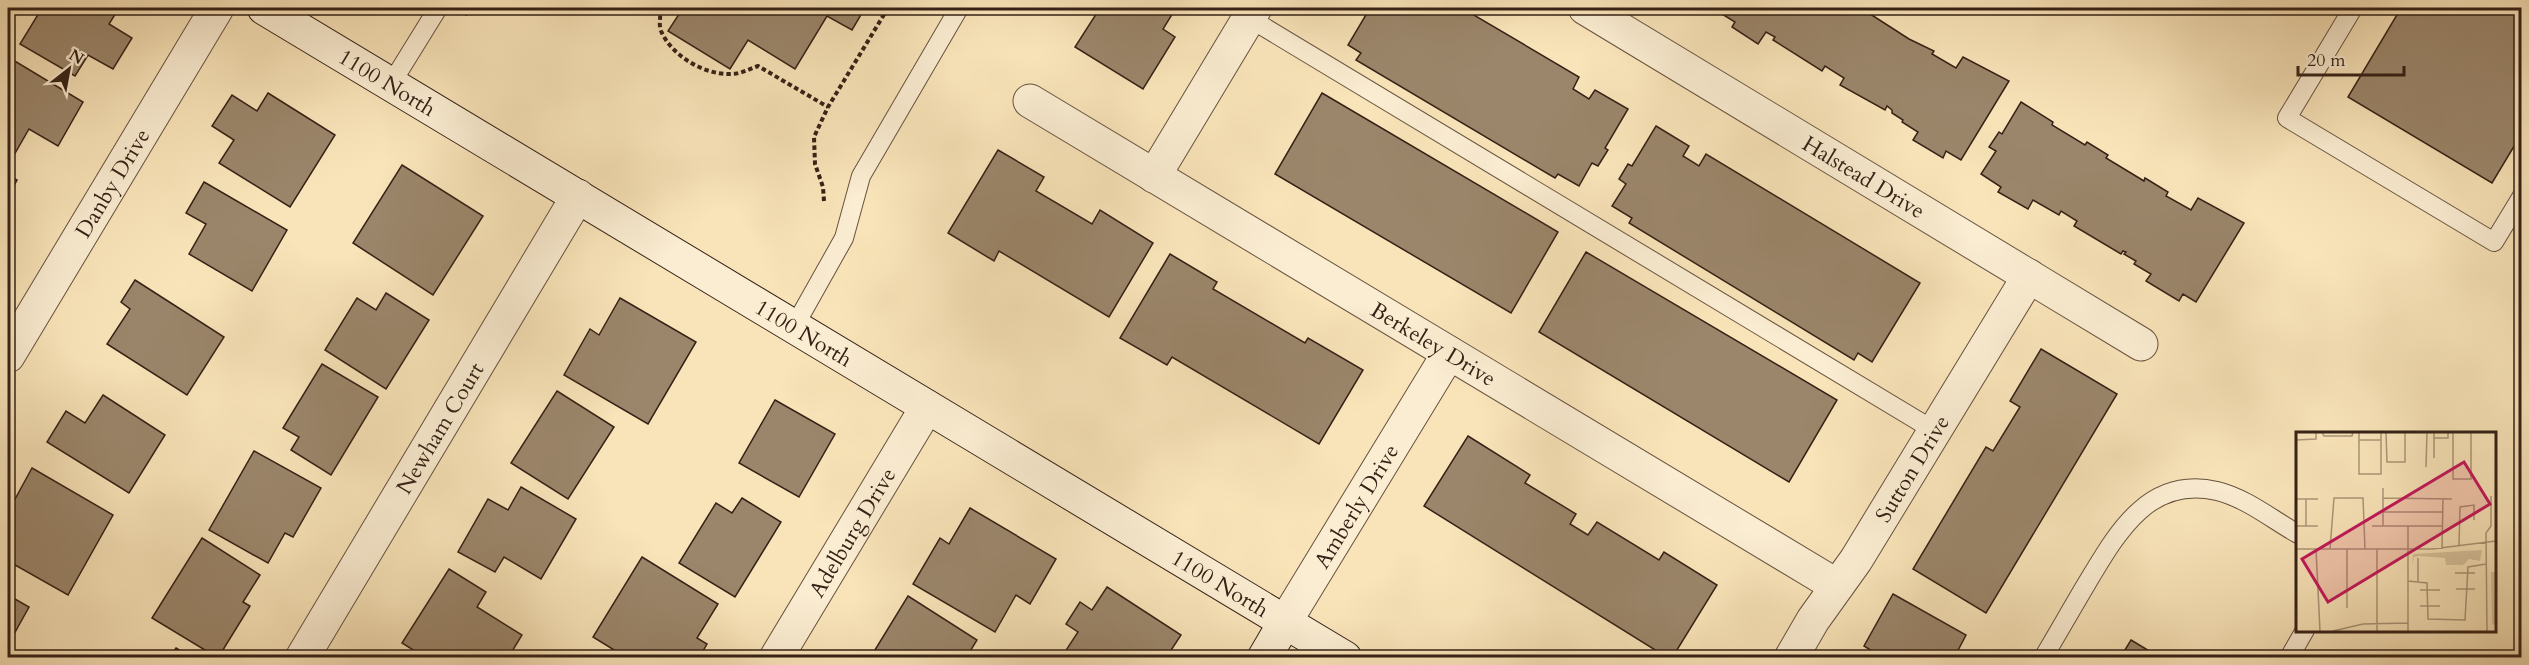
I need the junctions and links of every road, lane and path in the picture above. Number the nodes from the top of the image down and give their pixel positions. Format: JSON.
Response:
{"nodes":[{"id":1,"x":217,"y":8,"type":"edge"},
{"id":2,"x":264,"y":8,"type":"edge"},
{"id":3,"x":438,"y":8,"type":"edge"},
{"id":4,"x":659,"y":8,"type":"edge"},
{"id":5,"x":888,"y":8,"type":"edge"},
{"id":6,"x":959,"y":8,"type":"edge"},
{"id":7,"x":1586,"y":8,"type":"edge"},
{"id":8,"x":2353,"y":8,"type":"edge"},
{"id":9,"x":1252,"y":13,"type":"edge"},
{"id":10,"x":392,"y":84,"type":"junction"},
{"id":11,"x":1030,"y":101,"type":"dead end"},
{"id":12,"x":828,"y":107,"type":"junction"},
{"id":13,"x":1154,"y":176,"type":"junction"},
{"id":14,"x":578,"y":196,"type":"junction"},
{"id":15,"x":2522,"y":196,"type":"edge"},
{"id":16,"x":824,"y":207,"type":"dead end"},
{"id":17,"x":2029,"y":276,"type":"junction"},
{"id":18,"x":794,"y":327,"type":"junction"},
{"id":19,"x":2141,"y":344,"type":"dead end"},
{"id":20,"x":1449,"y":353,"type":"junction"},
{"id":21,"x":8,"y":356,"type":"edge"},
{"id":22,"x":927,"y":407,"type":"junction"},
{"id":23,"x":1935,"y":431,"type":"junction"},
{"id":24,"x":2296,"y":533,"type":"edge"},
{"id":25,"x":1837,"y":586,"type":"junction"},
{"id":26,"x":1285,"y":622,"type":"junction"},
{"id":27,"x":2304,"y":632,"type":"edge"},
{"id":28,"x":302,"y":657,"type":"edge"},
{"id":29,"x":776,"y":657,"type":"edge"},
{"id":30,"x":1264,"y":657,"type":"edge"},
{"id":31,"x":1345,"y":657,"type":"edge"},
{"id":32,"x":1791,"y":657,"type":"edge"},
{"id":33,"x":2043,"y":657,"type":"edge"},
{"id":34,"x":2289,"y":657,"type":"edge"}],
"edges":[{"from":1,"to":21,"type":"street","name":"Danby Drive"},
{"from":2,"to":10,"type":"street","name":"1100 North"},
{"from":3,"to":10,"type":"lane"},
{"from":4,"to":12,"type":"path"},
{"from":5,"to":12,"type":"path"},
{"from":6,"to":18,"type":"lane"},
{"from":7,"to":17,"type":"street","name":"Halstead Drive"},
{"from":8,"to":15,"type":"lane"},
{"from":9,"to":13,"type":"street"},
{"from":9,"to":23,"type":"lane"},
{"from":10,"to":14,"type":"street","name":"1100 North"},
{"from":11,"to":13,"type":"street","name":"Berkeley Drive"},
{"from":12,"to":16,"type":"path"},
{"from":13,"to":20,"type":"street","name":"Berkeley Drive"},
{"from":14,"to":18,"type":"street","name":"1100 North"},
{"from":14,"to":28,"type":"street","name":"Newham Court"},
{"from":17,"to":19,"type":"street","name":"Halstead Drive"},
{"from":17,"to":23,"type":"street","name":"Sutton Drive"},
{"from":18,"to":22,"type":"street","name":"1100 North"},
{"from":20,"to":25,"type":"street","name":"Berkeley Drive"},
{"from":20,"to":26,"type":"street","name":"Amberly Drive"},
{"from":22,"to":26,"type":"street","name":"1100 North"},
{"from":22,"to":29,"type":"street","name":"Adelburg Drive"},
{"from":23,"to":25,"type":"street","name":"Sutton Drive"},
{"from":24,"to":33,"type":"lane"},
{"from":25,"to":32,"type":"street","name":"Sutton Drive"},
{"from":26,"to":30,"type":"street","name":"Amberly Drive"},
{"from":26,"to":31,"type":"street","name":"1100 North"},
{"from":27,"to":34,"type":"lane"}]}
